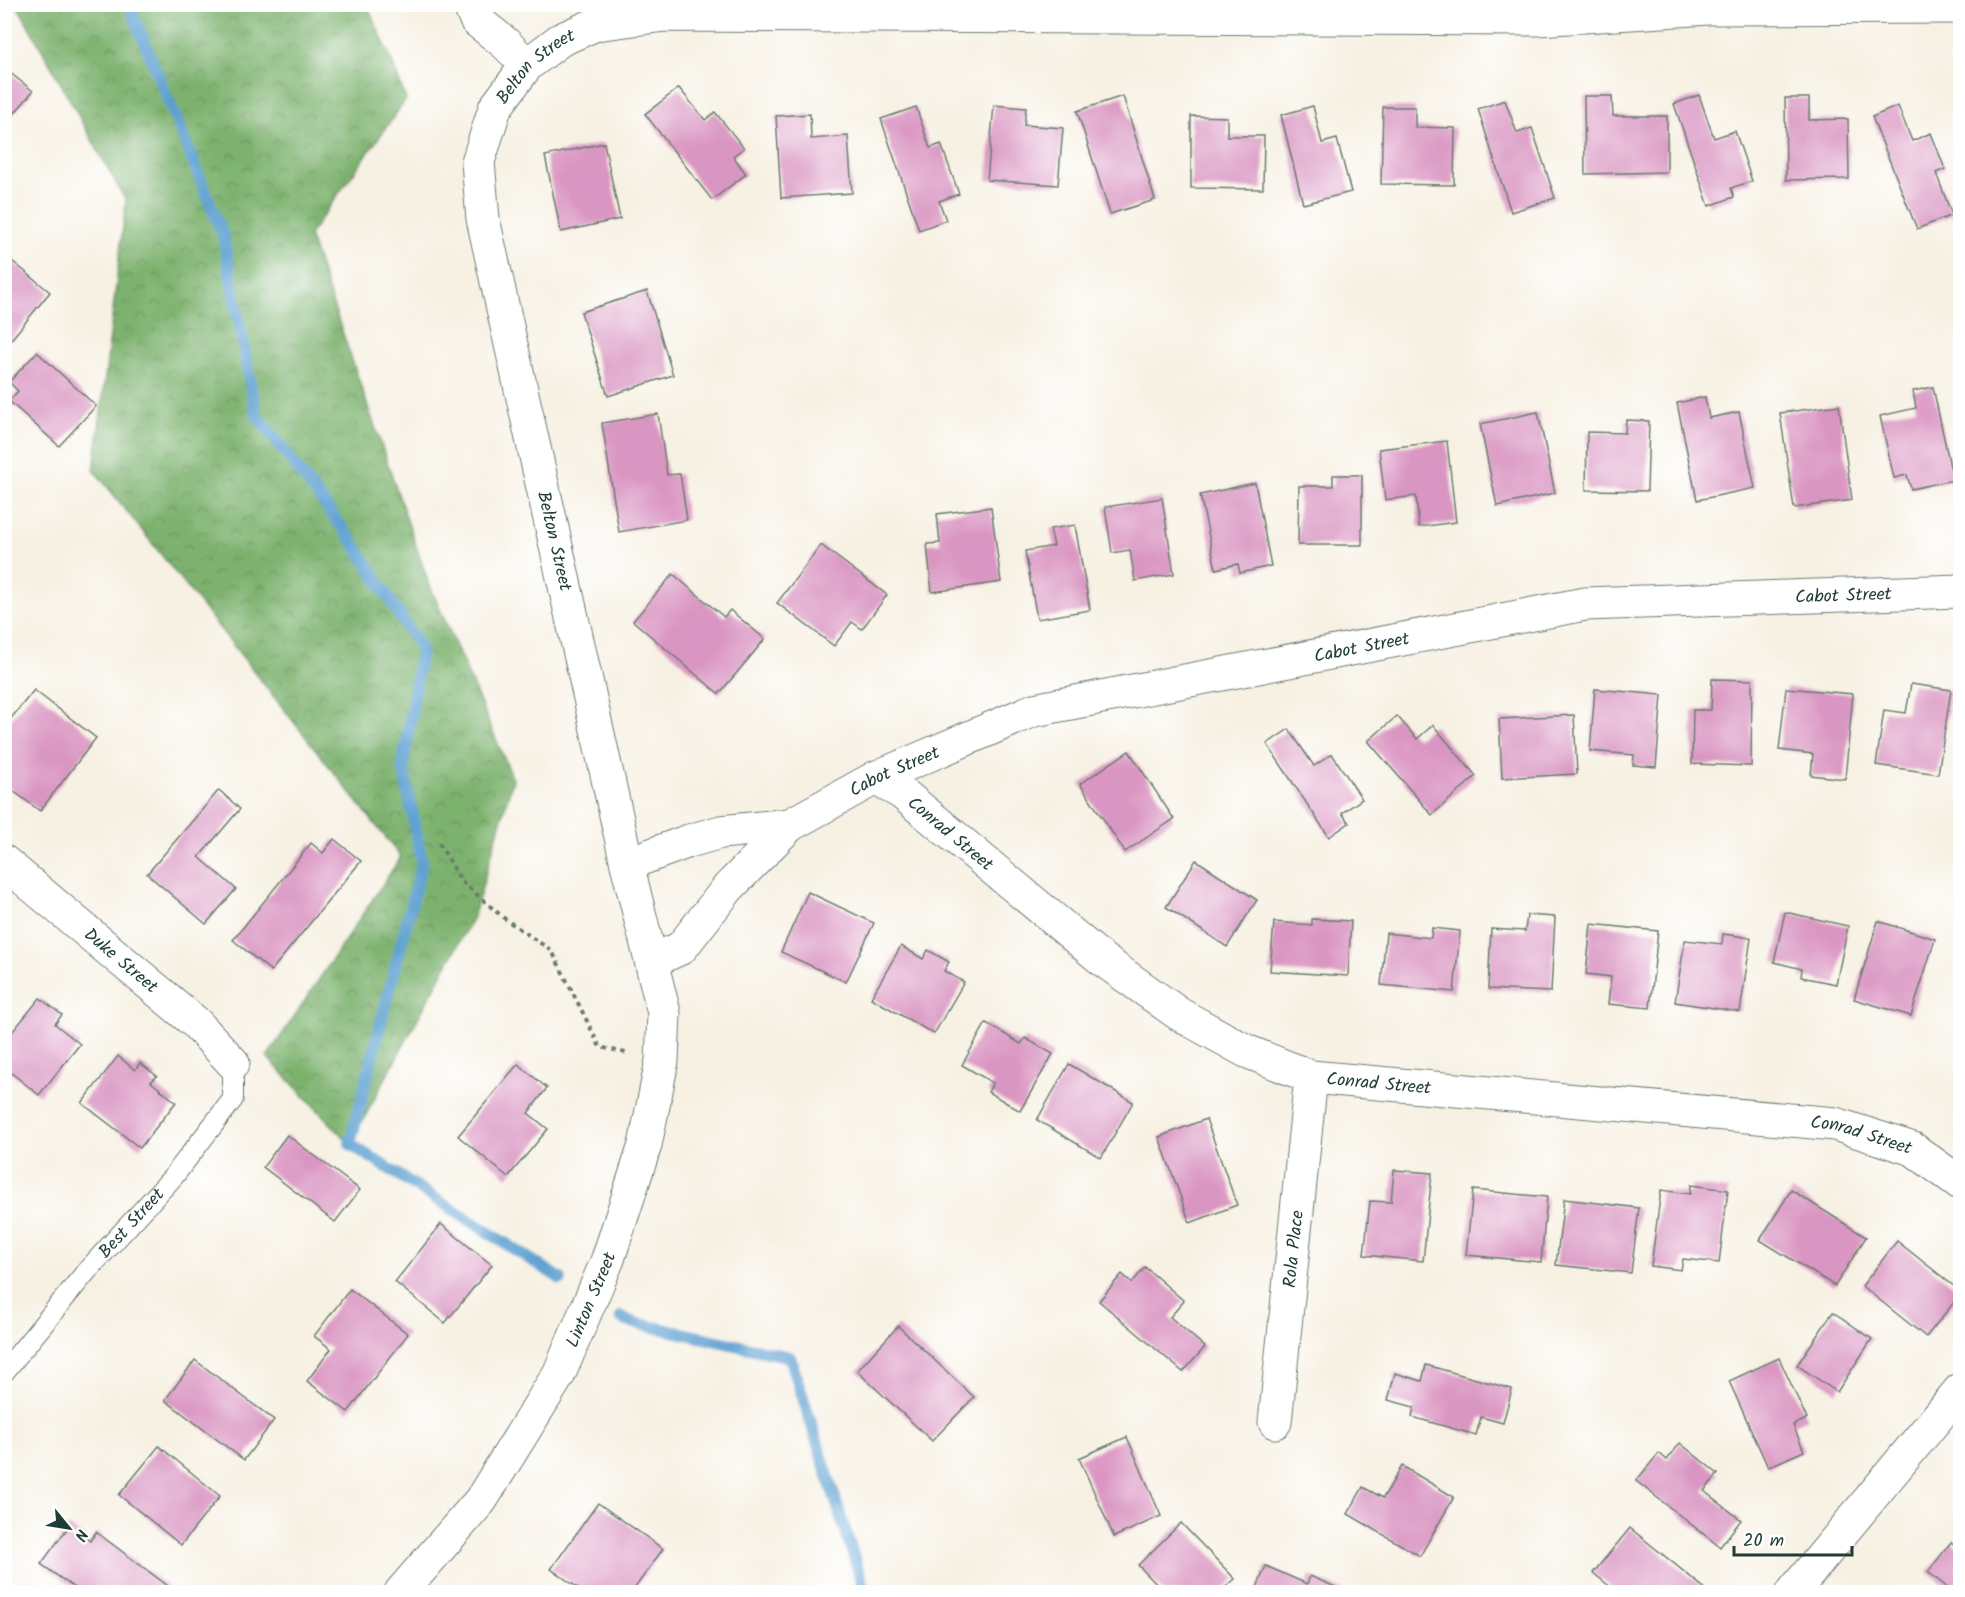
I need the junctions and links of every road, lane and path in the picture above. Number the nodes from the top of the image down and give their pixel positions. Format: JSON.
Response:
{"nodes":[{"id":1,"x":469,"y":4,"type":"edge"},
{"id":2,"x":1709,"y":6,"type":"edge"},
{"id":3,"x":1960,"y":7,"type":"edge"},
{"id":4,"x":1546,"y":12,"type":"edge"},
{"id":5,"x":527,"y":65,"type":"junction"},
{"id":6,"x":1960,"y":591,"type":"edge"},
{"id":7,"x":875,"y":778,"type":"junction"},
{"id":8,"x":790,"y":825,"type":"junction"},
{"id":9,"x":440,"y":843,"type":"dead end"},
{"id":10,"x":4,"y":862,"type":"edge"},
{"id":11,"x":627,"y":864,"type":"junction"},
{"id":12,"x":652,"y":961,"type":"junction"},
{"id":13,"x":662,"y":1061,"type":"junction"},
{"id":14,"x":233,"y":1063,"type":"joint"},
{"id":15,"x":1311,"y":1077,"type":"junction"},
{"id":16,"x":1960,"y":1183,"type":"edge"},
{"id":17,"x":4,"y":1372,"type":"edge"},
{"id":18,"x":1960,"y":1390,"type":"edge"},
{"id":19,"x":1275,"y":1422,"type":"dead end"},
{"id":20,"x":401,"y":1593,"type":"edge"},
{"id":21,"x":1793,"y":1593,"type":"edge"}],
"edges":[{"from":1,"to":5,"type":"street"},
{"from":2,"to":3,"type":"street","name":"Belton Street"},
{"from":2,"to":4,"type":"street","name":"Belton Street"},
{"from":4,"to":5,"type":"street","name":"Belton Street"},
{"from":5,"to":11,"type":"street","name":"Belton Street"},
{"from":6,"to":7,"type":"street","name":"Cabot Street"},
{"from":7,"to":8,"type":"street","name":"Cabot Street"},
{"from":7,"to":15,"type":"street","name":"Conrad Street"},
{"from":8,"to":11,"type":"street","name":"Cabot Street"},
{"from":8,"to":12,"type":"street","name":"Cabot Street"},
{"from":9,"to":13,"type":"path"},
{"from":10,"to":14,"type":"street","name":"Duke Street"},
{"from":11,"to":12,"type":"street","name":"Belton Street"},
{"from":12,"to":13,"type":"street","name":"Linton Street"},
{"from":13,"to":20,"type":"street","name":"Linton Street"},
{"from":14,"to":17,"type":"lane","name":"Best Street"},
{"from":15,"to":16,"type":"street","name":"Conrad Street"},
{"from":15,"to":19,"type":"street","name":"Rola Place"},
{"from":18,"to":21,"type":"street"}]}
